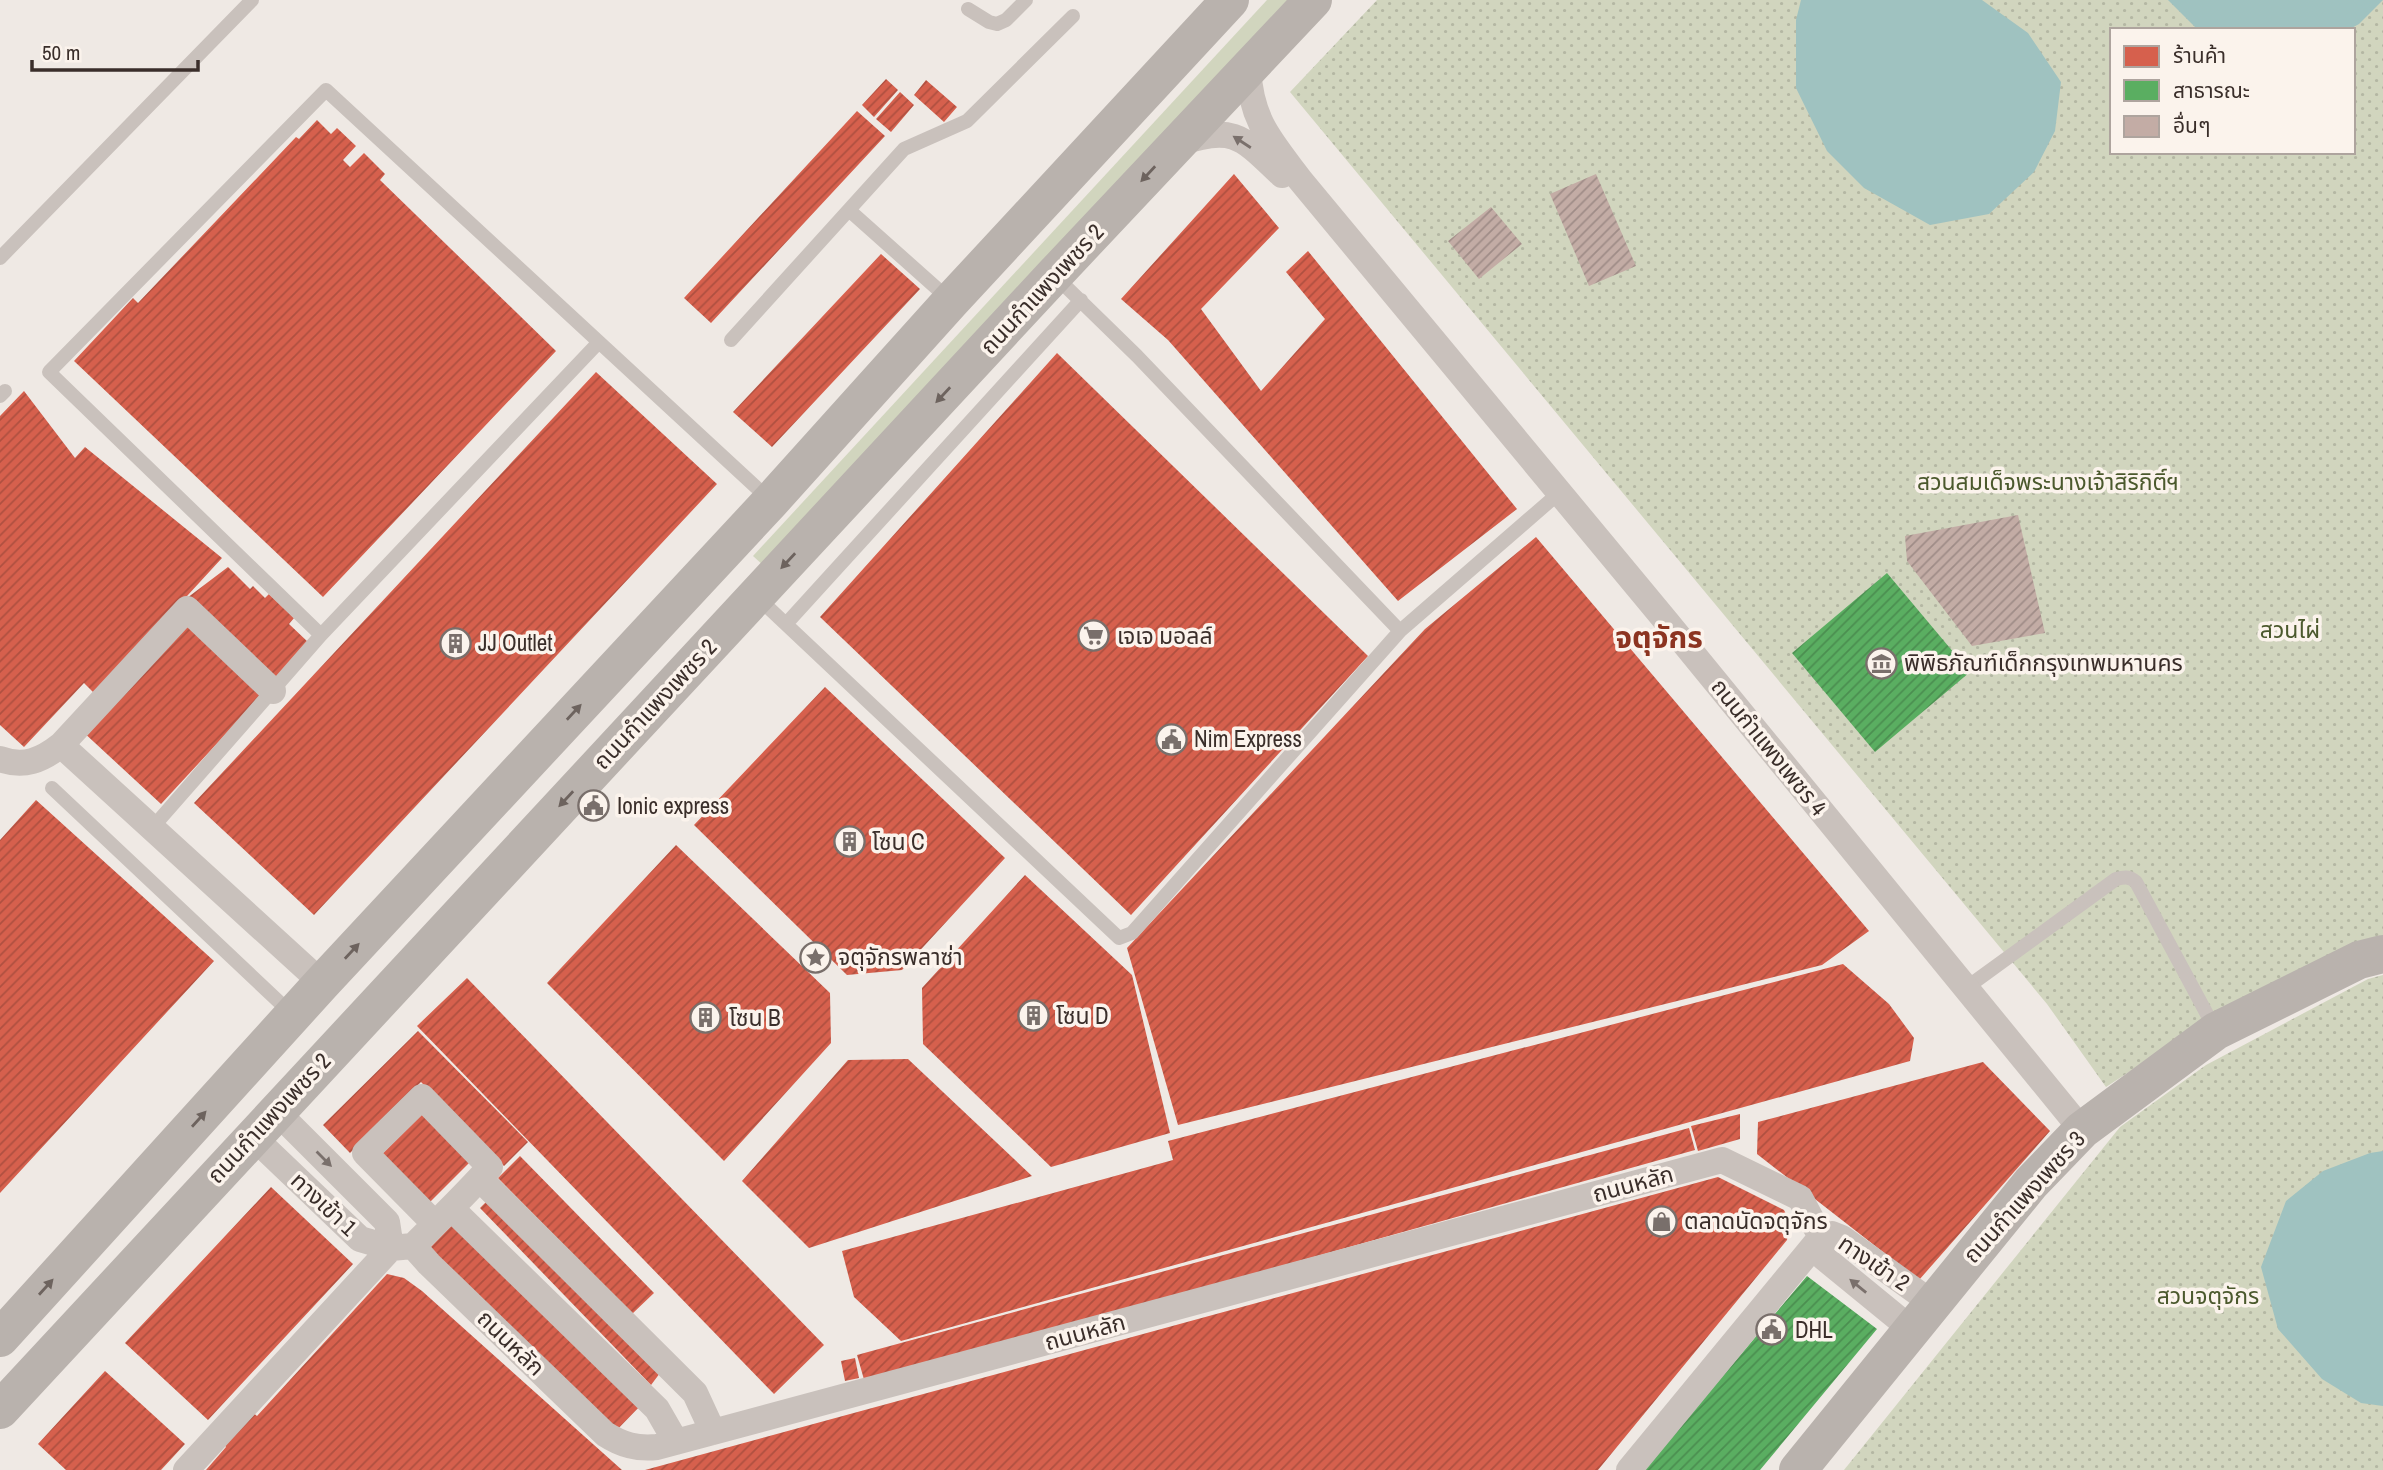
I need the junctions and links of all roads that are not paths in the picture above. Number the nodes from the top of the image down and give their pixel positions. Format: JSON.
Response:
{"nodes":[{"id":1,"x":252,"y":0,"type":"edge"},
{"id":2,"x":1026,"y":0,"type":"edge"},
{"id":3,"x":1313,"y":0,"type":"edge"},
{"id":4,"x":968,"y":9,"type":"dead end"},
{"id":5,"x":1212,"y":10,"type":"edge"},
{"id":6,"x":1073,"y":16,"type":"dead end"},
{"id":7,"x":1248,"y":68,"type":"junction"},
{"id":8,"x":1177,"y":144,"type":"junction"},
{"id":9,"x":850,"y":211,"type":"junction"},
{"id":10,"x":1347,"y":236,"type":"junction"},
{"id":11,"x":0,"y":258,"type":"edge"},
{"id":12,"x":1067,"y":288,"type":"junction"},
{"id":13,"x":951,"y":301,"type":"junction"},
{"id":14,"x":731,"y":340,"type":"dead end"},
{"id":15,"x":598,"y":342,"type":"junction"},
{"id":16,"x":988,"y":374,"type":"junction"},
{"id":17,"x":1559,"y":493,"type":"junction"},
{"id":18,"x":771,"y":501,"type":"junction"},
{"id":19,"x":756,"y":596,"type":"junction"},
{"id":20,"x":786,"y":624,"type":"junction"},
{"id":21,"x":1400,"y":631,"type":"junction"},
{"id":22,"x":321,"y":635,"type":"junction"},
{"id":23,"x":273,"y":691,"type":"junction"},
{"id":24,"x":61,"y":745,"type":"junction"},
{"id":25,"x":0,"y":759,"type":"edge"},
{"id":26,"x":52,"y":788,"type":"dead end"},
{"id":27,"x":153,"y":827,"type":"junction"},
{"id":28,"x":2383,"y":954,"type":"edge"},
{"id":29,"x":322,"y":983,"type":"junction"},
{"id":30,"x":1966,"y":988,"type":"junction"},
{"id":31,"x":294,"y":1016,"type":"junction"},
{"id":32,"x":2216,"y":1031,"type":"junction"},
{"id":33,"x":264,"y":1124,"type":"junction"},
{"id":34,"x":2082,"y":1130,"type":"junction"},
{"id":35,"x":480,"y":1179,"type":"junction"},
{"id":36,"x":443,"y":1216,"type":"junction"},
{"id":37,"x":1821,"y":1237,"type":"junction"},
{"id":38,"x":402,"y":1247,"type":"junction"},
{"id":39,"x":1921,"y":1316,"type":"junction"},
{"id":40,"x":0,"y":1338,"type":"edge"},
{"id":41,"x":0,"y":1410,"type":"edge"},
{"id":42,"x":713,"y":1432,"type":"junction"},
{"id":43,"x":676,"y":1442,"type":"junction"},
{"id":44,"x":186,"y":1470,"type":"edge"},
{"id":45,"x":1629,"y":1470,"type":"edge"},
{"id":46,"x":1798,"y":1470,"type":"edge"}],
"edges":[{"from":1,"to":11,"type":"lane"},
{"from":2,"to":4,"type":"lane"},
{"from":3,"to":7,"type":"main road","name":"ถนนกำแพงเพชร 2"},
{"from":5,"to":13,"type":"main road"},
{"from":6,"to":9,"type":"lane"},
{"from":7,"to":8,"type":"main road","name":"ถนนกำแพงเพชร 2"},
{"from":7,"to":10,"type":"street","name":"ถนนกำแพงเพชร 4"},
{"from":10,"to":8,"type":"street","name":"ถนนกำแพงเพชร 4","one_way":true},
{"from":8,"to":12,"type":"main road","name":"ถนนกำแพงเพชร 2","one_way":true},
{"from":9,"to":13,"type":"lane"},
{"from":9,"to":14,"type":"lane"},
{"from":10,"to":17,"type":"street","name":"ถนนกำแพงเพชร 4"},
{"from":12,"to":16,"type":"main road","name":"ถนนกำแพงเพชร 2"},
{"from":12,"to":21,"type":"lane"},
{"from":13,"to":18,"type":"main road"},
{"from":15,"to":18,"type":"lane"},
{"from":15,"to":22,"type":"lane"},
{"from":15,"to":22,"type":"lane"},
{"from":16,"to":19,"type":"main road","name":"ถนนกำแพงเพชร 2","one_way":true},
{"from":16,"to":20,"type":"lane"},
{"from":17,"to":21,"type":"lane"},
{"from":17,"to":30,"type":"street","name":"ถนนกำแพงเพชร 4"},
{"from":29,"to":18,"type":"main road","one_way":true},
{"from":19,"to":20,"type":"lane"},
{"from":19,"to":33,"type":"main road","name":"ถนนกำแพงเพชร 2","one_way":true},
{"from":20,"to":21,"type":"lane"},
{"from":22,"to":23,"type":"lane"},
{"from":23,"to":24,"type":"street"},
{"from":23,"to":27,"type":"lane"},
{"from":24,"to":25,"type":"street"},
{"from":24,"to":27,"type":"street"},
{"from":26,"to":31,"type":"lane"},
{"from":27,"to":29,"type":"street"},
{"from":28,"to":32,"type":"main road","name":"ถนนกำแพงเพชร 3"},
{"from":29,"to":31,"type":"main road"},
{"from":30,"to":32,"type":"lane"},
{"from":30,"to":34,"type":"street","name":"ถนนกำแพงเพชร 4"},
{"from":40,"to":31,"type":"main road","one_way":true},
{"from":32,"to":34,"type":"main road","name":"ถนนกำแพงเพชร 3"},
{"from":33,"to":38,"type":"street","name":"ทางเข้า 1"},
{"from":33,"to":41,"type":"main road","name":"ถนนกำแพงเพชร 2"},
{"from":34,"to":39,"type":"main road","name":"ถนนกำแพงเพชร 3"},
{"from":35,"to":36,"type":"street"},
{"from":35,"to":36,"type":"street"},
{"from":35,"to":42,"type":"street"},
{"from":36,"to":38,"type":"street"},
{"from":36,"to":43,"type":"street"},
{"from":37,"to":39,"type":"street","name":"ทางเข้า 2"},
{"from":37,"to":42,"type":"street","name":"ถนนหลัก"},
{"from":37,"to":45,"type":"street"},
{"from":38,"to":43,"type":"street","name":"ถนนหลัก"},
{"from":38,"to":44,"type":"street"},
{"from":39,"to":46,"type":"main road","name":"ถนนกำแพงเพชร 3"},
{"from":42,"to":43,"type":"street","name":"ถนนหลัก"}]}
